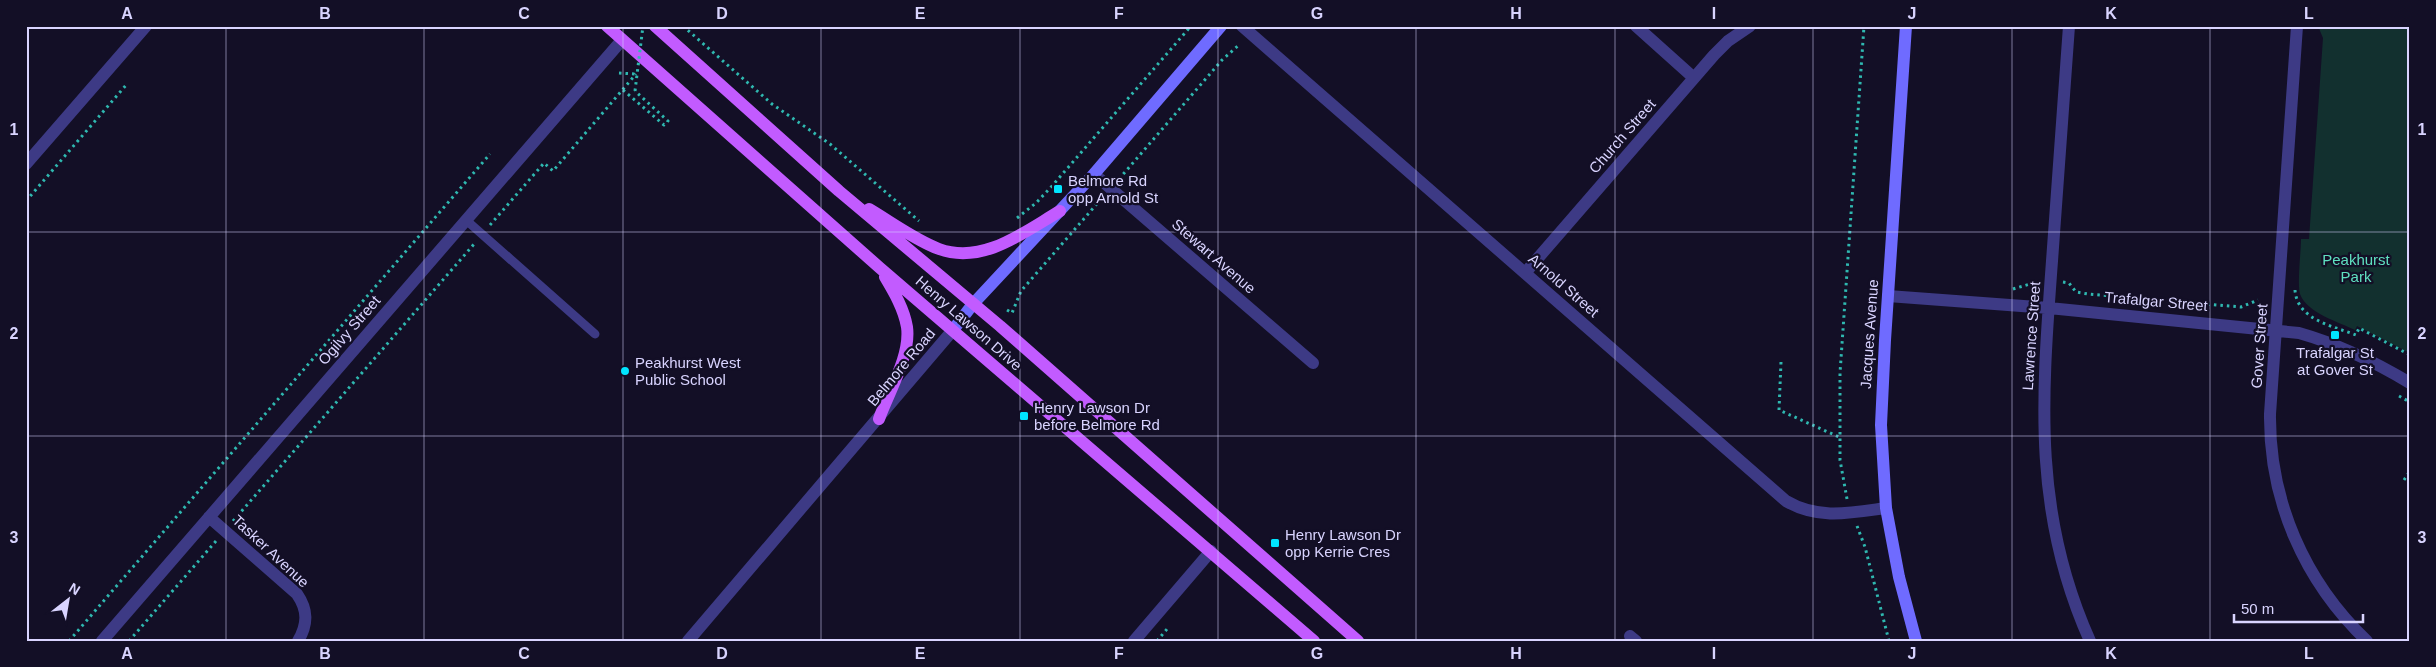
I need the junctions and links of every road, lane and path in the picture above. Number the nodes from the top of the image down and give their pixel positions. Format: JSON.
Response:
{"nodes":[{"id":1,"x":146,"y":26,"type":"edge"},
{"id":2,"x":607,"y":26,"type":"edge"},
{"id":3,"x":643,"y":26,"type":"edge"},
{"id":4,"x":682,"y":26,"type":"edge"},
{"id":5,"x":1191,"y":26,"type":"edge"},
{"id":6,"x":1221,"y":26,"type":"edge"},
{"id":7,"x":1242,"y":26,"type":"edge"},
{"id":8,"x":1636,"y":26,"type":"edge"},
{"id":9,"x":1750,"y":26,"type":"edge"},
{"id":10,"x":1864,"y":26,"type":"edge"},
{"id":11,"x":1906,"y":26,"type":"edge"},
{"id":12,"x":2069,"y":26,"type":"edge"},
{"id":13,"x":2297,"y":26,"type":"edge"},
{"id":14,"x":657,"y":27,"type":"edge"},
{"id":15,"x":622,"y":40,"type":"junction"},
{"id":16,"x":1240,"y":44,"type":"dead end"},
{"id":17,"x":619,"y":74,"type":"dead end"},
{"id":18,"x":1694,"y":78,"type":"junction"},
{"id":19,"x":127,"y":84,"type":"dead end"},
{"id":20,"x":623,"y":90,"type":"junction"},
{"id":21,"x":490,"y":154,"type":"dead end"},
{"id":22,"x":26,"y":164,"type":"edge"},
{"id":23,"x":1094,"y":174,"type":"junction"},
{"id":24,"x":1111,"y":188,"type":"junction"},
{"id":25,"x":839,"y":191,"type":"junction"},
{"id":26,"x":26,"y":201,"type":"edge"},
{"id":27,"x":1060,"y":212,"type":"junction"},
{"id":28,"x":466,"y":220,"type":"junction"},
{"id":29,"x":921,"y":223,"type":"dead end"},
{"id":30,"x":1009,"y":224,"type":"dead end"},
{"id":31,"x":482,"y":234,"type":"junction"},
{"id":32,"x":880,"y":268,"type":"junction"},
{"id":33,"x":1525,"y":273,"type":"junction"},
{"id":34,"x":2050,"y":282,"type":"junction"},
{"id":35,"x":2295,"y":285,"type":"dead end"},
{"id":36,"x":2005,"y":288,"type":"dead end"},
{"id":37,"x":1888,"y":296,"type":"junction"},
{"id":38,"x":2258,"y":300,"type":"dead end"},
{"id":39,"x":973,"y":304,"type":"junction"},
{"id":40,"x":2049,"y":308,"type":"junction"},
{"id":41,"x":1008,"y":310,"type":"dead end"},
{"id":42,"x":2276,"y":329,"type":"junction"},
{"id":43,"x":953,"y":330,"type":"junction"},
{"id":44,"x":595,"y":334,"type":"dead end"},
{"id":45,"x":2410,"y":355,"type":"edge"},
{"id":46,"x":1313,"y":362,"type":"dead end"},
{"id":47,"x":1781,"y":362,"type":"dead end"},
{"id":48,"x":2410,"y":383,"type":"edge"},
{"id":49,"x":879,"y":420,"type":"junction"},
{"id":50,"x":1839,"y":437,"type":"junction"},
{"id":51,"x":2410,"y":471,"type":"edge"},
{"id":52,"x":2404,"y":480,"type":"dead end"},
{"id":53,"x":1886,"y":508,"type":"junction"},
{"id":54,"x":1852,"y":513,"type":"junction"},
{"id":55,"x":209,"y":517,"type":"junction"},
{"id":56,"x":225,"y":531,"type":"junction"},
{"id":57,"x":1211,"y":552,"type":"junction"},
{"id":58,"x":1167,"y":629,"type":"dead end"},
{"id":59,"x":69,"y":641,"type":"edge"},
{"id":60,"x":102,"y":641,"type":"edge"},
{"id":61,"x":130,"y":641,"type":"edge"},
{"id":62,"x":298,"y":641,"type":"edge"},
{"id":63,"x":688,"y":641,"type":"edge"},
{"id":64,"x":1134,"y":641,"type":"edge"},
{"id":65,"x":1157,"y":641,"type":"edge"},
{"id":66,"x":1314,"y":641,"type":"edge"},
{"id":67,"x":1358,"y":641,"type":"edge"},
{"id":68,"x":1888,"y":641,"type":"edge"},
{"id":69,"x":1916,"y":641,"type":"edge"},
{"id":70,"x":2090,"y":641,"type":"edge"},
{"id":71,"x":2367,"y":641,"type":"edge"}],
"edges":[{"from":1,"to":22,"type":"street"},
{"from":2,"to":15,"type":"main road","name":"Henry Lawson Drive"},
{"from":3,"to":20,"type":"path","bridge":true},
{"from":4,"to":29,"type":"path"},
{"from":5,"to":30,"type":"path"},
{"from":6,"to":23,"type":"main road","name":"Belmore Road"},
{"from":7,"to":33,"type":"street","name":"Arnold Street"},
{"from":8,"to":18,"type":"street"},
{"from":9,"to":18,"type":"street","name":"Church Street"},
{"from":10,"to":50,"type":"path"},
{"from":11,"to":37,"type":"main road","name":"Jacques Avenue"},
{"from":12,"to":34,"type":"street","name":"Lawrence Street"},
{"from":13,"to":42,"type":"street","name":"Gover Street"},
{"from":14,"to":25,"type":"main road","name":"Henry Lawson Drive"},
{"from":15,"to":28,"type":"street","name":"Ogilvy Street"},
{"from":15,"to":32,"type":"main road","name":"Henry Lawson Drive"},
{"from":16,"to":24,"type":"path"},
{"from":17,"to":20,"type":"path"},
{"from":18,"to":33,"type":"street","name":"Church Street"},
{"from":19,"to":26,"type":"path"},
{"from":20,"to":31,"type":"path"},
{"from":21,"to":59,"type":"path"},
{"from":23,"to":24,"type":"street","name":"Stewart Avenue"},
{"from":23,"to":27,"type":"main road","name":"Belmore Road"},
{"from":24,"to":41,"type":"path"},
{"from":24,"to":46,"type":"street","name":"Stewart Avenue"},
{"from":25,"to":27,"type":"main road"},
{"from":25,"to":39,"type":"main road","name":"Henry Lawson Drive"},
{"from":27,"to":39,"type":"main road","name":"Belmore Road"},
{"from":28,"to":31,"type":"lane"},
{"from":28,"to":55,"type":"street","name":"Ogilvy Street"},
{"from":31,"to":44,"type":"lane"},
{"from":31,"to":56,"type":"path"},
{"from":32,"to":43,"type":"main road","name":"Henry Lawson Drive"},
{"from":32,"to":49,"type":"main road"},
{"from":33,"to":54,"type":"street","name":"Arnold Street"},
{"from":34,"to":36,"type":"path"},
{"from":34,"to":38,"type":"path"},
{"from":34,"to":40,"type":"street","name":"Lawrence Street"},
{"from":35,"to":45,"type":"path"},
{"from":37,"to":40,"type":"street","name":"Trafalgar Street"},
{"from":37,"to":53,"type":"main road","name":"Jacques Avenue"},
{"from":39,"to":43,"type":"main road","name":"Belmore Road"},
{"from":39,"to":67,"type":"main road","name":"Henry Lawson Drive"},
{"from":40,"to":42,"type":"street","name":"Trafalgar Street"},
{"from":40,"to":70,"type":"street","name":"Lawrence Street"},
{"from":42,"to":48,"type":"street","name":"Trafalgar Street"},
{"from":42,"to":71,"type":"street","name":"Gover Street"},
{"from":43,"to":49,"type":"street","name":"Belmore Road"},
{"from":43,"to":57,"type":"main road","name":"Henry Lawson Drive"},
{"from":47,"to":50,"type":"path"},
{"from":49,"to":63,"type":"street","name":"Belmore Road"},
{"from":50,"to":54,"type":"path"},
{"from":51,"to":52,"type":"path"},
{"from":53,"to":54,"type":"street","name":"Arnold Street"},
{"from":53,"to":69,"type":"main road","name":"Jacques Avenue"},
{"from":54,"to":68,"type":"path"},
{"from":55,"to":56,"type":"street","name":"Tasker Avenue"},
{"from":55,"to":60,"type":"street","name":"Ogilvy Street"},
{"from":56,"to":61,"type":"path"},
{"from":56,"to":62,"type":"street","name":"Tasker Avenue"},
{"from":57,"to":64,"type":"street"},
{"from":57,"to":66,"type":"main road","name":"Henry Lawson Drive"},
{"from":58,"to":65,"type":"path"}]}
